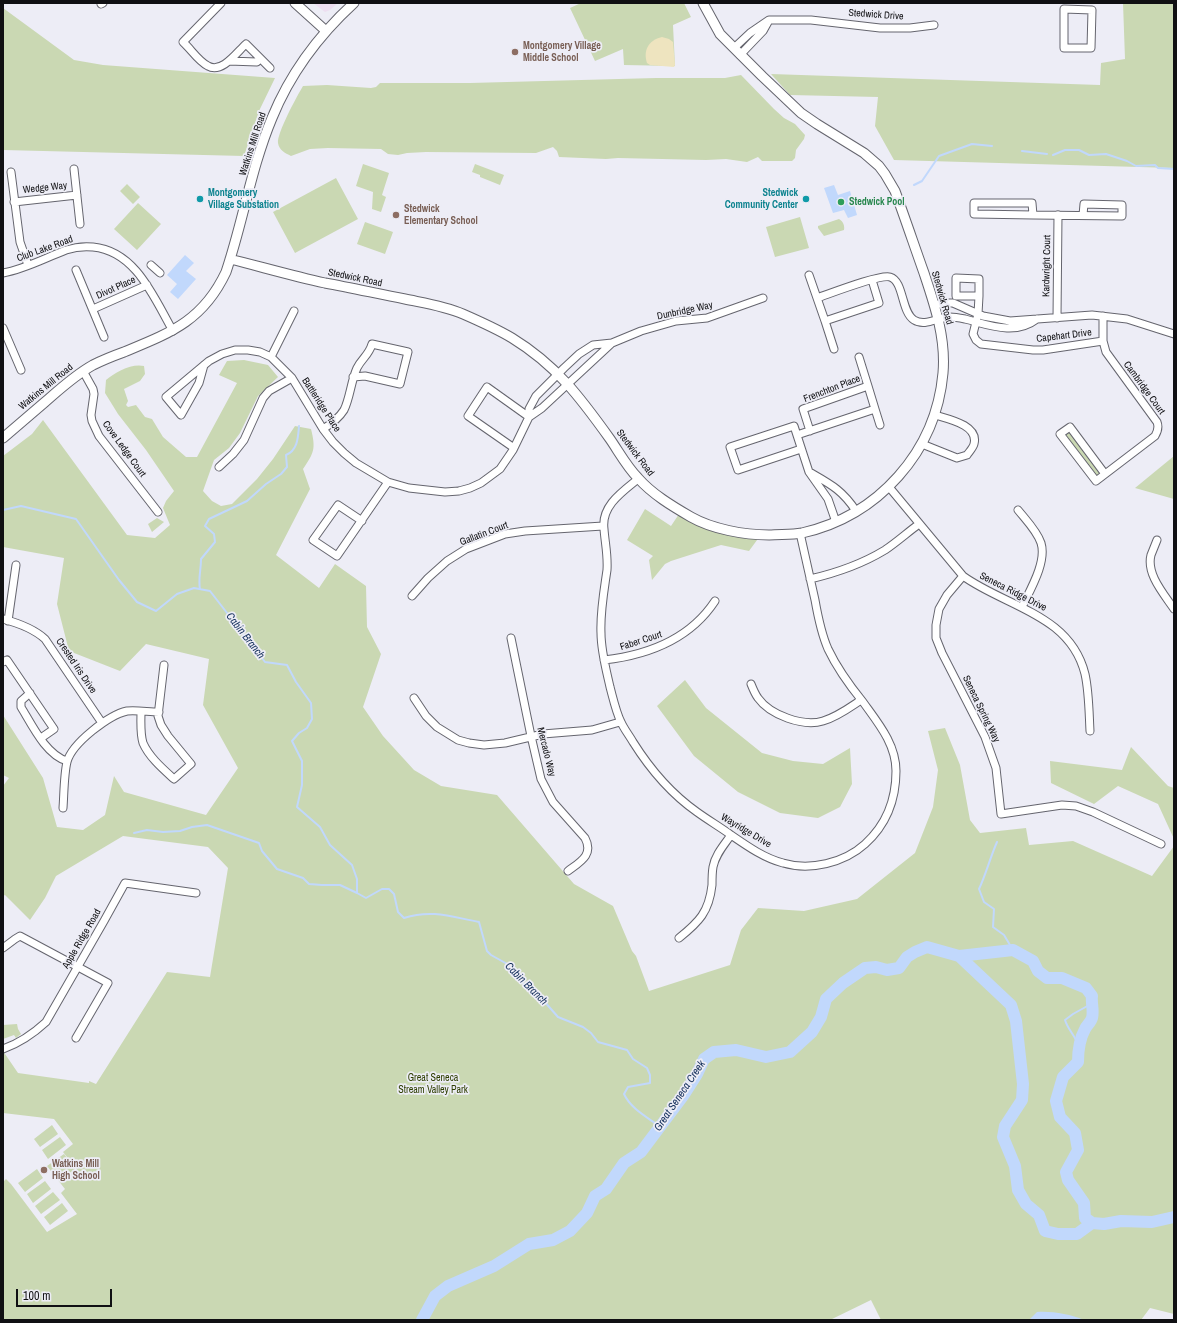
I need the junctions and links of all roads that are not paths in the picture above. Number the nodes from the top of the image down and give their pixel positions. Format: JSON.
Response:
{"nodes":[{"id":1,"x":221,"y":3,"type":"edge"},
{"id":2,"x":296,"y":3,"type":"edge"},
{"id":3,"x":354,"y":3,"type":"edge"},
{"id":4,"x":703,"y":3,"type":"edge"},
{"id":5,"x":1078,"y":6,"type":"edge"},
{"id":6,"x":934,"y":25,"type":"dead end"},
{"id":7,"x":326,"y":31,"type":"junction"},
{"id":8,"x":737,"y":52,"type":"junction"},
{"id":9,"x":260,"y":58,"type":"junction"},
{"id":10,"x":229,"y":61,"type":"junction"},
{"id":11,"x":270,"y":68,"type":"dead end"},
{"id":12,"x":74,"y":169,"type":"dead end"},
{"id":13,"x":11,"y":172,"type":"dead end"},
{"id":14,"x":77,"y":195,"type":"junction"},
{"id":15,"x":14,"y":202,"type":"junction"},
{"id":16,"x":1032,"y":215,"type":"junction"},
{"id":17,"x":1058,"y":215,"type":"junction"},
{"id":18,"x":1083,"y":215,"type":"junction"},
{"id":19,"x":80,"y":224,"type":"dead end"},
{"id":20,"x":230,"y":258,"type":"junction"},
{"id":21,"x":28,"y":265,"type":"junction"},
{"id":22,"x":151,"y":265,"type":"dead end"},
{"id":23,"x":76,"y":270,"type":"dead end"},
{"id":24,"x":3,"y":273,"type":"edge"},
{"id":25,"x":160,"y":273,"type":"dead end"},
{"id":26,"x":810,"y":275,"type":"dead end"},
{"id":27,"x":872,"y":280,"type":"junction"},
{"id":28,"x":147,"y":285,"type":"junction"},
{"id":29,"x":979,"y":296,"type":"dead end"},
{"id":30,"x":763,"y":298,"type":"dead end"},
{"id":31,"x":817,"y":298,"type":"junction"},
{"id":32,"x":934,"y":305,"type":"junction"},
{"id":33,"x":93,"y":309,"type":"junction"},
{"id":34,"x":294,"y":311,"type":"dead end"},
{"id":35,"x":978,"y":314,"type":"junction"},
{"id":36,"x":1104,"y":316,"type":"junction"},
{"id":37,"x":1057,"y":318,"type":"junction"},
{"id":38,"x":939,"y":319,"type":"junction"},
{"id":39,"x":1037,"y":319,"type":"junction"},
{"id":40,"x":824,"y":322,"type":"junction"},
{"id":41,"x":976,"y":322,"type":"junction"},
{"id":42,"x":3,"y":328,"type":"edge"},
{"id":43,"x":173,"y":331,"type":"junction"},
{"id":44,"x":1174,"y":334,"type":"edge"},
{"id":45,"x":104,"y":337,"type":"dead end"},
{"id":46,"x":1103,"y":341,"type":"junction"},
{"id":47,"x":612,"y":343,"type":"junction"},
{"id":48,"x":834,"y":349,"type":"dead end"},
{"id":49,"x":271,"y":357,"type":"junction"},
{"id":50,"x":859,"y":357,"type":"dead end"},
{"id":51,"x":204,"y":365,"type":"junction"},
{"id":52,"x":21,"y":370,"type":"dead end"},
{"id":53,"x":83,"y":372,"type":"junction"},
{"id":54,"x":559,"y":374,"type":"junction"},
{"id":55,"x":353,"y":377,"type":"junction"},
{"id":56,"x":292,"y":378,"type":"junction"},
{"id":57,"x":567,"y":383,"type":"junction"},
{"id":58,"x":868,"y":386,"type":"junction"},
{"id":59,"x":875,"y":409,"type":"junction"},
{"id":60,"x":935,"y":415,"type":"junction"},
{"id":61,"x":529,"y":417,"type":"junction"},
{"id":62,"x":880,"y":425,"type":"dead end"},
{"id":63,"x":323,"y":429,"type":"junction"},
{"id":64,"x":810,"y":431,"type":"junction"},
{"id":65,"x":797,"y":435,"type":"junction"},
{"id":66,"x":3,"y":438,"type":"edge"},
{"id":67,"x":922,"y":444,"type":"junction"},
{"id":68,"x":514,"y":448,"type":"junction"},
{"id":69,"x":801,"y":449,"type":"junction"},
{"id":70,"x":219,"y":467,"type":"dead end"},
{"id":71,"x":809,"y":472,"type":"junction"},
{"id":72,"x":1106,"y":474,"type":"junction"},
{"id":73,"x":638,"y":479,"type":"junction"},
{"id":74,"x":388,"y":482,"type":"junction"},
{"id":75,"x":889,"y":487,"type":"junction"},
{"id":76,"x":1018,"y":510,"type":"dead end"},
{"id":77,"x":856,"y":511,"type":"junction"},
{"id":78,"x":158,"y":512,"type":"dead end"},
{"id":79,"x":362,"y":521,"type":"junction"},
{"id":80,"x":836,"y":522,"type":"junction"},
{"id":81,"x":919,"y":524,"type":"junction"},
{"id":82,"x":603,"y":526,"type":"junction"},
{"id":83,"x":800,"y":533,"type":"junction"},
{"id":84,"x":1157,"y":540,"type":"dead end"},
{"id":85,"x":16,"y":565,"type":"dead end"},
{"id":86,"x":963,"y":576,"type":"junction"},
{"id":87,"x":810,"y":579,"type":"junction"},
{"id":88,"x":412,"y":596,"type":"dead end"},
{"id":89,"x":715,"y":601,"type":"dead end"},
{"id":90,"x":1022,"y":607,"type":"junction"},
{"id":91,"x":1174,"y":608,"type":"edge"},
{"id":92,"x":5,"y":620,"type":"edge"},
{"id":93,"x":511,"y":638,"type":"dead end"},
{"id":94,"x":604,"y":660,"type":"junction"},
{"id":95,"x":3,"y":662,"type":"edge"},
{"id":96,"x":164,"y":665,"type":"dead end"},
{"id":97,"x":751,"y":684,"type":"dead end"},
{"id":98,"x":30,"y":693,"type":"junction"},
{"id":99,"x":414,"y":698,"type":"dead end"},
{"id":100,"x":861,"y":700,"type":"junction"},
{"id":101,"x":141,"y":712,"type":"junction"},
{"id":102,"x":159,"y":712,"type":"junction"},
{"id":103,"x":620,"y":722,"type":"junction"},
{"id":104,"x":102,"y":723,"type":"junction"},
{"id":105,"x":1090,"y":731,"type":"dead end"},
{"id":106,"x":531,"y":736,"type":"junction"},
{"id":107,"x":41,"y":738,"type":"junction"},
{"id":108,"x":67,"y":761,"type":"junction"},
{"id":109,"x":63,"y":808,"type":"dead end"},
{"id":110,"x":731,"y":835,"type":"junction"},
{"id":111,"x":1161,"y":844,"type":"dead end"},
{"id":112,"x":568,"y":871,"type":"dead end"},
{"id":113,"x":196,"y":893,"type":"dead end"},
{"id":114,"x":679,"y":938,"type":"dead end"},
{"id":115,"x":3,"y":948,"type":"edge"},
{"id":116,"x":77,"y":966,"type":"junction"},
{"id":117,"x":76,"y":1038,"type":"dead end"},
{"id":118,"x":3,"y":1049,"type":"edge"}],
"edges":[{"from":1,"to":10,"type":"street"},
{"from":2,"to":7,"type":"street"},
{"from":3,"to":7,"type":"street","name":"Watkins Mill Road"},
{"from":4,"to":8,"type":"street","name":"Stedwick Road"},
{"from":5,"to":5,"type":"street"},
{"from":6,"to":8,"type":"street","name":"Stedwick Drive"},
{"from":7,"to":20,"type":"street","name":"Watkins Mill Road"},
{"from":8,"to":32,"type":"street","name":"Stedwick Road"},
{"from":9,"to":10,"type":"street"},
{"from":9,"to":10,"type":"street"},
{"from":9,"to":11,"type":"street"},
{"from":12,"to":14,"type":"street","name":"Wedge Way"},
{"from":13,"to":15,"type":"street","name":"Wedge Way"},
{"from":14,"to":15,"type":"street","name":"Wedge Way"},
{"from":14,"to":19,"type":"street","name":"Wedge Way"},
{"from":15,"to":21,"type":"street","name":"Wedge Way"},
{"from":16,"to":16,"type":"street"},
{"from":16,"to":17,"type":"street"},
{"from":17,"to":18,"type":"street"},
{"from":17,"to":37,"type":"street","name":"Kardwright Court"},
{"from":18,"to":18,"type":"street"},
{"from":20,"to":43,"type":"street","name":"Watkins Mill Road"},
{"from":20,"to":54,"type":"street","name":"Stedwick Road"},
{"from":21,"to":24,"type":"street","name":"Club Lake Road"},
{"from":21,"to":28,"type":"street","name":"Club Lake Road"},
{"from":22,"to":25,"type":"street"},
{"from":23,"to":33,"type":"street","name":"Divot Place"},
{"from":26,"to":31,"type":"street"},
{"from":27,"to":31,"type":"street","name":"Capehart Drive"},
{"from":27,"to":38,"type":"street","name":"Capehart Drive"},
{"from":27,"to":40,"type":"street"},
{"from":28,"to":33,"type":"street","name":"Divot Place"},
{"from":28,"to":43,"type":"street","name":"Club Lake Road"},
{"from":29,"to":35,"type":"street"},
{"from":30,"to":47,"type":"street","name":"Dunbridge Way"},
{"from":31,"to":40,"type":"street"},
{"from":32,"to":35,"type":"street","name":"Capehart Drive"},
{"from":32,"to":38,"type":"street","name":"Stedwick Road"},
{"from":33,"to":45,"type":"street","name":"Divot Place"},
{"from":34,"to":49,"type":"street"},
{"from":35,"to":39,"type":"street","name":"Capehart Drive"},
{"from":35,"to":41,"type":"street"},
{"from":36,"to":37,"type":"street","name":"Capehart Drive"},
{"from":36,"to":44,"type":"street","name":"Capehart Drive"},
{"from":36,"to":46,"type":"street","name":"Cambridge Court"},
{"from":37,"to":39,"type":"street","name":"Capehart Drive"},
{"from":38,"to":41,"type":"street","name":"Capehart Drive"},
{"from":38,"to":60,"type":"street","name":"Stedwick Road"},
{"from":39,"to":41,"type":"street","name":"Capehart Drive"},
{"from":40,"to":48,"type":"street"},
{"from":41,"to":46,"type":"street","name":"Capehart Drive"},
{"from":42,"to":52,"type":"street"},
{"from":43,"to":53,"type":"street","name":"Watkins Mill Road"},
{"from":46,"to":72,"type":"street","name":"Cambridge Court"},
{"from":47,"to":54,"type":"street","name":"Dunbridge Way"},
{"from":47,"to":57,"type":"street","name":"Dunbridge Way"},
{"from":49,"to":51,"type":"street","name":"Battleridge Place"},
{"from":49,"to":56,"type":"street","name":"Battleridge Place"},
{"from":50,"to":58,"type":"street"},
{"from":51,"to":51,"type":"street","name":"Battleridge Place"},
{"from":53,"to":66,"type":"street","name":"Watkins Mill Road"},
{"from":53,"to":78,"type":"street","name":"Cove Ledge Court"},
{"from":54,"to":57,"type":"street","name":"Stedwick Road"},
{"from":54,"to":61,"type":"street","name":"Battleridge Place"},
{"from":55,"to":55,"type":"street"},
{"from":55,"to":63,"type":"street"},
{"from":56,"to":63,"type":"street","name":"Battleridge Place"},
{"from":56,"to":70,"type":"street"},
{"from":57,"to":61,"type":"street","name":"Battleridge Place"},
{"from":57,"to":73,"type":"street","name":"Stedwick Road"},
{"from":58,"to":59,"type":"street","name":"Frenchton Place"},
{"from":58,"to":64,"type":"street","name":"Frenchton Place"},
{"from":59,"to":62,"type":"street","name":"Frenchton Place"},
{"from":59,"to":64,"type":"street"},
{"from":60,"to":67,"type":"street","name":"Stedwick Road"},
{"from":60,"to":67,"type":"street"},
{"from":61,"to":68,"type":"street","name":"Battleridge Place"},
{"from":61,"to":68,"type":"street"},
{"from":63,"to":74,"type":"street","name":"Battleridge Place"},
{"from":64,"to":65,"type":"street"},
{"from":65,"to":69,"type":"street"},
{"from":65,"to":69,"type":"street"},
{"from":67,"to":75,"type":"street","name":"Stedwick Road"},
{"from":68,"to":74,"type":"street","name":"Battleridge Place"},
{"from":69,"to":71,"type":"street"},
{"from":71,"to":77,"type":"street"},
{"from":71,"to":80,"type":"street"},
{"from":72,"to":72,"type":"street"},
{"from":73,"to":82,"type":"street","name":"Wayridge Drive"},
{"from":73,"to":83,"type":"street","name":"Stedwick Road"},
{"from":74,"to":79,"type":"street"},
{"from":75,"to":77,"type":"street","name":"Stedwick Road"},
{"from":75,"to":81,"type":"street","name":"Seneca Ridge Drive"},
{"from":76,"to":90,"type":"street"},
{"from":77,"to":80,"type":"street","name":"Stedwick Road"},
{"from":79,"to":79,"type":"street"},
{"from":80,"to":83,"type":"street","name":"Stedwick Road"},
{"from":81,"to":86,"type":"street","name":"Seneca Ridge Drive"},
{"from":81,"to":87,"type":"street"},
{"from":82,"to":88,"type":"street","name":"Gallatin Court"},
{"from":82,"to":94,"type":"street","name":"Wayridge Drive"},
{"from":83,"to":87,"type":"street","name":"Wayridge Drive"},
{"from":84,"to":91,"type":"street"},
{"from":85,"to":92,"type":"street"},
{"from":86,"to":90,"type":"street","name":"Seneca Ridge Drive"},
{"from":86,"to":111,"type":"street","name":"Seneca Spring Way"},
{"from":87,"to":100,"type":"street","name":"Wayridge Drive"},
{"from":89,"to":94,"type":"street","name":"Faber Court"},
{"from":90,"to":105,"type":"street","name":"Seneca Ridge Drive"},
{"from":92,"to":104,"type":"street","name":"Crested Iris Drive"},
{"from":93,"to":106,"type":"street","name":"Mercado Way"},
{"from":94,"to":103,"type":"street","name":"Wayridge Drive"},
{"from":95,"to":98,"type":"street"},
{"from":96,"to":102,"type":"street"},
{"from":97,"to":100,"type":"street"},
{"from":98,"to":107,"type":"street"},
{"from":98,"to":107,"type":"street"},
{"from":99,"to":106,"type":"street"},
{"from":100,"to":110,"type":"street","name":"Wayridge Drive"},
{"from":101,"to":102,"type":"street"},
{"from":101,"to":102,"type":"street"},
{"from":101,"to":104,"type":"street"},
{"from":103,"to":106,"type":"street"},
{"from":103,"to":110,"type":"street","name":"Wayridge Drive"},
{"from":104,"to":108,"type":"street"},
{"from":106,"to":112,"type":"street","name":"Mercado Way"},
{"from":107,"to":108,"type":"street"},
{"from":108,"to":109,"type":"street"},
{"from":110,"to":114,"type":"street"},
{"from":113,"to":116,"type":"street","name":"Apple Ridge Road"},
{"from":115,"to":116,"type":"street"},
{"from":116,"to":117,"type":"street"},
{"from":116,"to":118,"type":"street","name":"Apple Ridge Road"}]}
